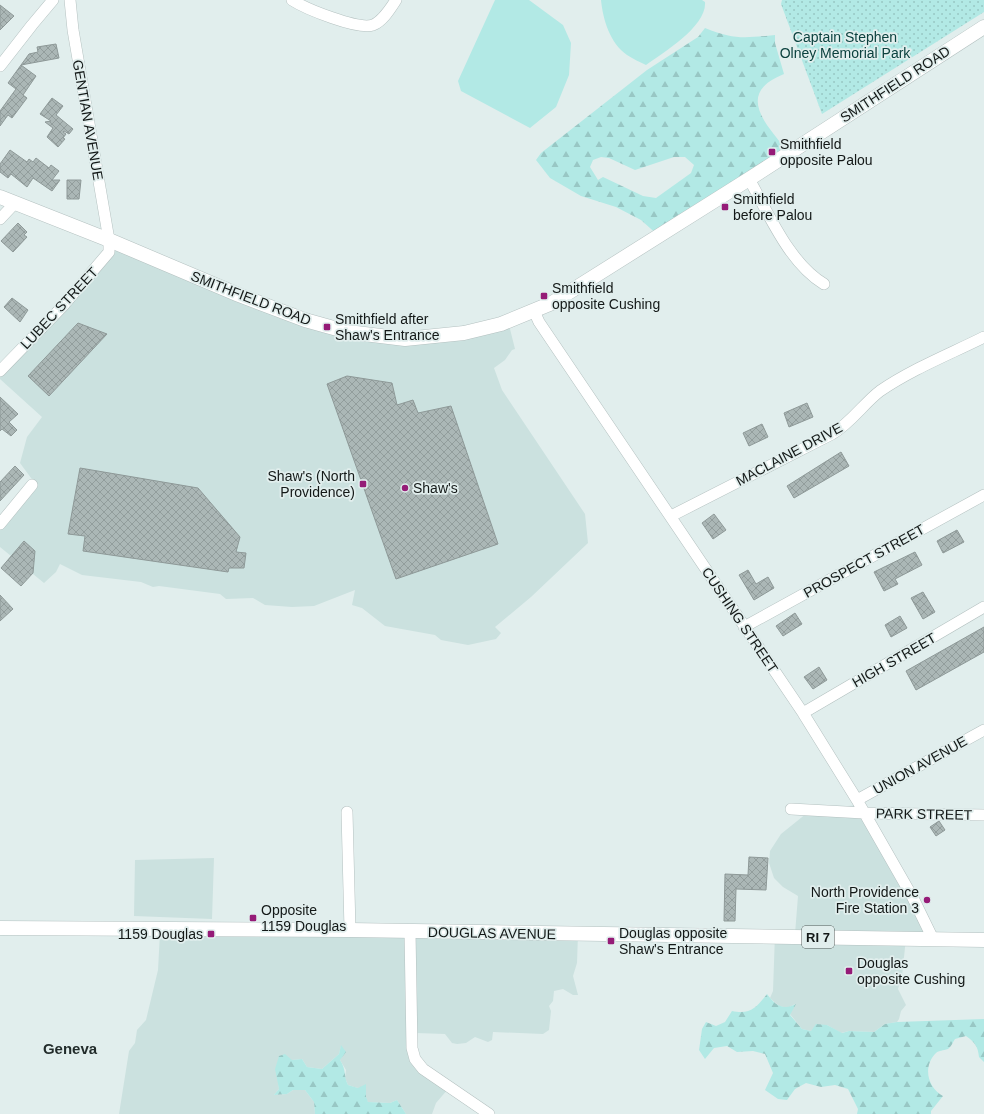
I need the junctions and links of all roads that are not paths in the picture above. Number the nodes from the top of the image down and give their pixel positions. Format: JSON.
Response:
{"nodes":[{"id":1,"x":54,"y":0,"type":"edge"},
{"id":2,"x":70,"y":0,"type":"edge"},
{"id":3,"x":292,"y":0,"type":"edge"},
{"id":4,"x":396,"y":0,"type":"edge"},
{"id":5,"x":984,"y":27,"type":"edge"},
{"id":6,"x":0,"y":66,"type":"edge"},
{"id":7,"x":749,"y":179,"type":"junction"},
{"id":8,"x":0,"y":197,"type":"edge"},
{"id":9,"x":16,"y":203,"type":"junction"},
{"id":10,"x":0,"y":218,"type":"edge"},
{"id":11,"x":109,"y":240,"type":"junction"},
{"id":12,"x":824,"y":284,"type":"dead end"},
{"id":13,"x":534,"y":310,"type":"junction"},
{"id":14,"x":984,"y":337,"type":"edge"},
{"id":15,"x":0,"y":371,"type":"edge"},
{"id":16,"x":32,"y":485,"type":"dead end"},
{"id":17,"x":984,"y":495,"type":"edge"},
{"id":18,"x":671,"y":516,"type":"junction"},
{"id":19,"x":0,"y":524,"type":"edge"},
{"id":20,"x":984,"y":607,"type":"edge"},
{"id":21,"x":744,"y":627,"type":"junction"},
{"id":22,"x":803,"y":714,"type":"junction"},
{"id":23,"x":984,"y":730,"type":"edge"},
{"id":24,"x":857,"y":800,"type":"junction"},
{"id":25,"x":791,"y":809,"type":"dead end"},
{"id":26,"x":347,"y":812,"type":"dead end"},
{"id":27,"x":864,"y":813,"type":"junction"},
{"id":28,"x":984,"y":815,"type":"edge"},
{"id":29,"x":0,"y":928,"type":"edge"},
{"id":30,"x":350,"y":930,"type":"junction"},
{"id":31,"x":410,"y":932,"type":"junction"},
{"id":32,"x":932,"y":939,"type":"junction"},
{"id":33,"x":984,"y":940,"type":"edge"},
{"id":34,"x":488,"y":1114,"type":"edge"}],
"edges":[{"from":1,"to":6,"type":"street"},
{"from":2,"to":11,"type":"street","name":"GENTIAN AVENUE"},
{"from":3,"to":4,"type":"street"},
{"from":5,"to":7,"type":"main road","name":"SMITHFIELD ROAD"},
{"from":7,"to":12,"type":"street"},
{"from":7,"to":13,"type":"main road","name":"SMITHFIELD ROAD"},
{"from":8,"to":9,"type":"main road","name":"SMITHFIELD ROAD"},
{"from":9,"to":10,"type":"street"},
{"from":9,"to":11,"type":"main road","name":"SMITHFIELD ROAD"},
{"from":11,"to":13,"type":"main road","name":"SMITHFIELD ROAD"},
{"from":11,"to":15,"type":"street","name":"LUBEC STREET"},
{"from":13,"to":18,"type":"street","name":"CUSHING STREET"},
{"from":14,"to":18,"type":"street","name":"MACLAINE DRIVE"},
{"from":16,"to":19,"type":"street"},
{"from":17,"to":21,"type":"street","name":"PROSPECT STREET"},
{"from":18,"to":21,"type":"street","name":"CUSHING STREET"},
{"from":20,"to":22,"type":"street","name":"HIGH STREET"},
{"from":21,"to":22,"type":"street","name":"CUSHING STREET"},
{"from":22,"to":24,"type":"street","name":"CUSHING STREET"},
{"from":23,"to":24,"type":"street","name":"UNION AVENUE"},
{"from":24,"to":27,"type":"street","name":"CUSHING STREET"},
{"from":25,"to":27,"type":"street","name":"PARK STREET"},
{"from":26,"to":30,"type":"street"},
{"from":27,"to":28,"type":"street","name":"PARK STREET"},
{"from":27,"to":32,"type":"street","name":"CUSHING STREET"},
{"from":29,"to":30,"type":"main road","name":"DOUGLAS AVENUE","number":"RI 7"},
{"from":30,"to":31,"type":"main road","name":"DOUGLAS AVENUE","number":"RI 7"},
{"from":31,"to":32,"type":"main road","name":"DOUGLAS AVENUE","number":"RI 7"},
{"from":31,"to":34,"type":"street"},
{"from":32,"to":33,"type":"main road","name":"DOUGLAS AVENUE","number":"RI 7"}]}
